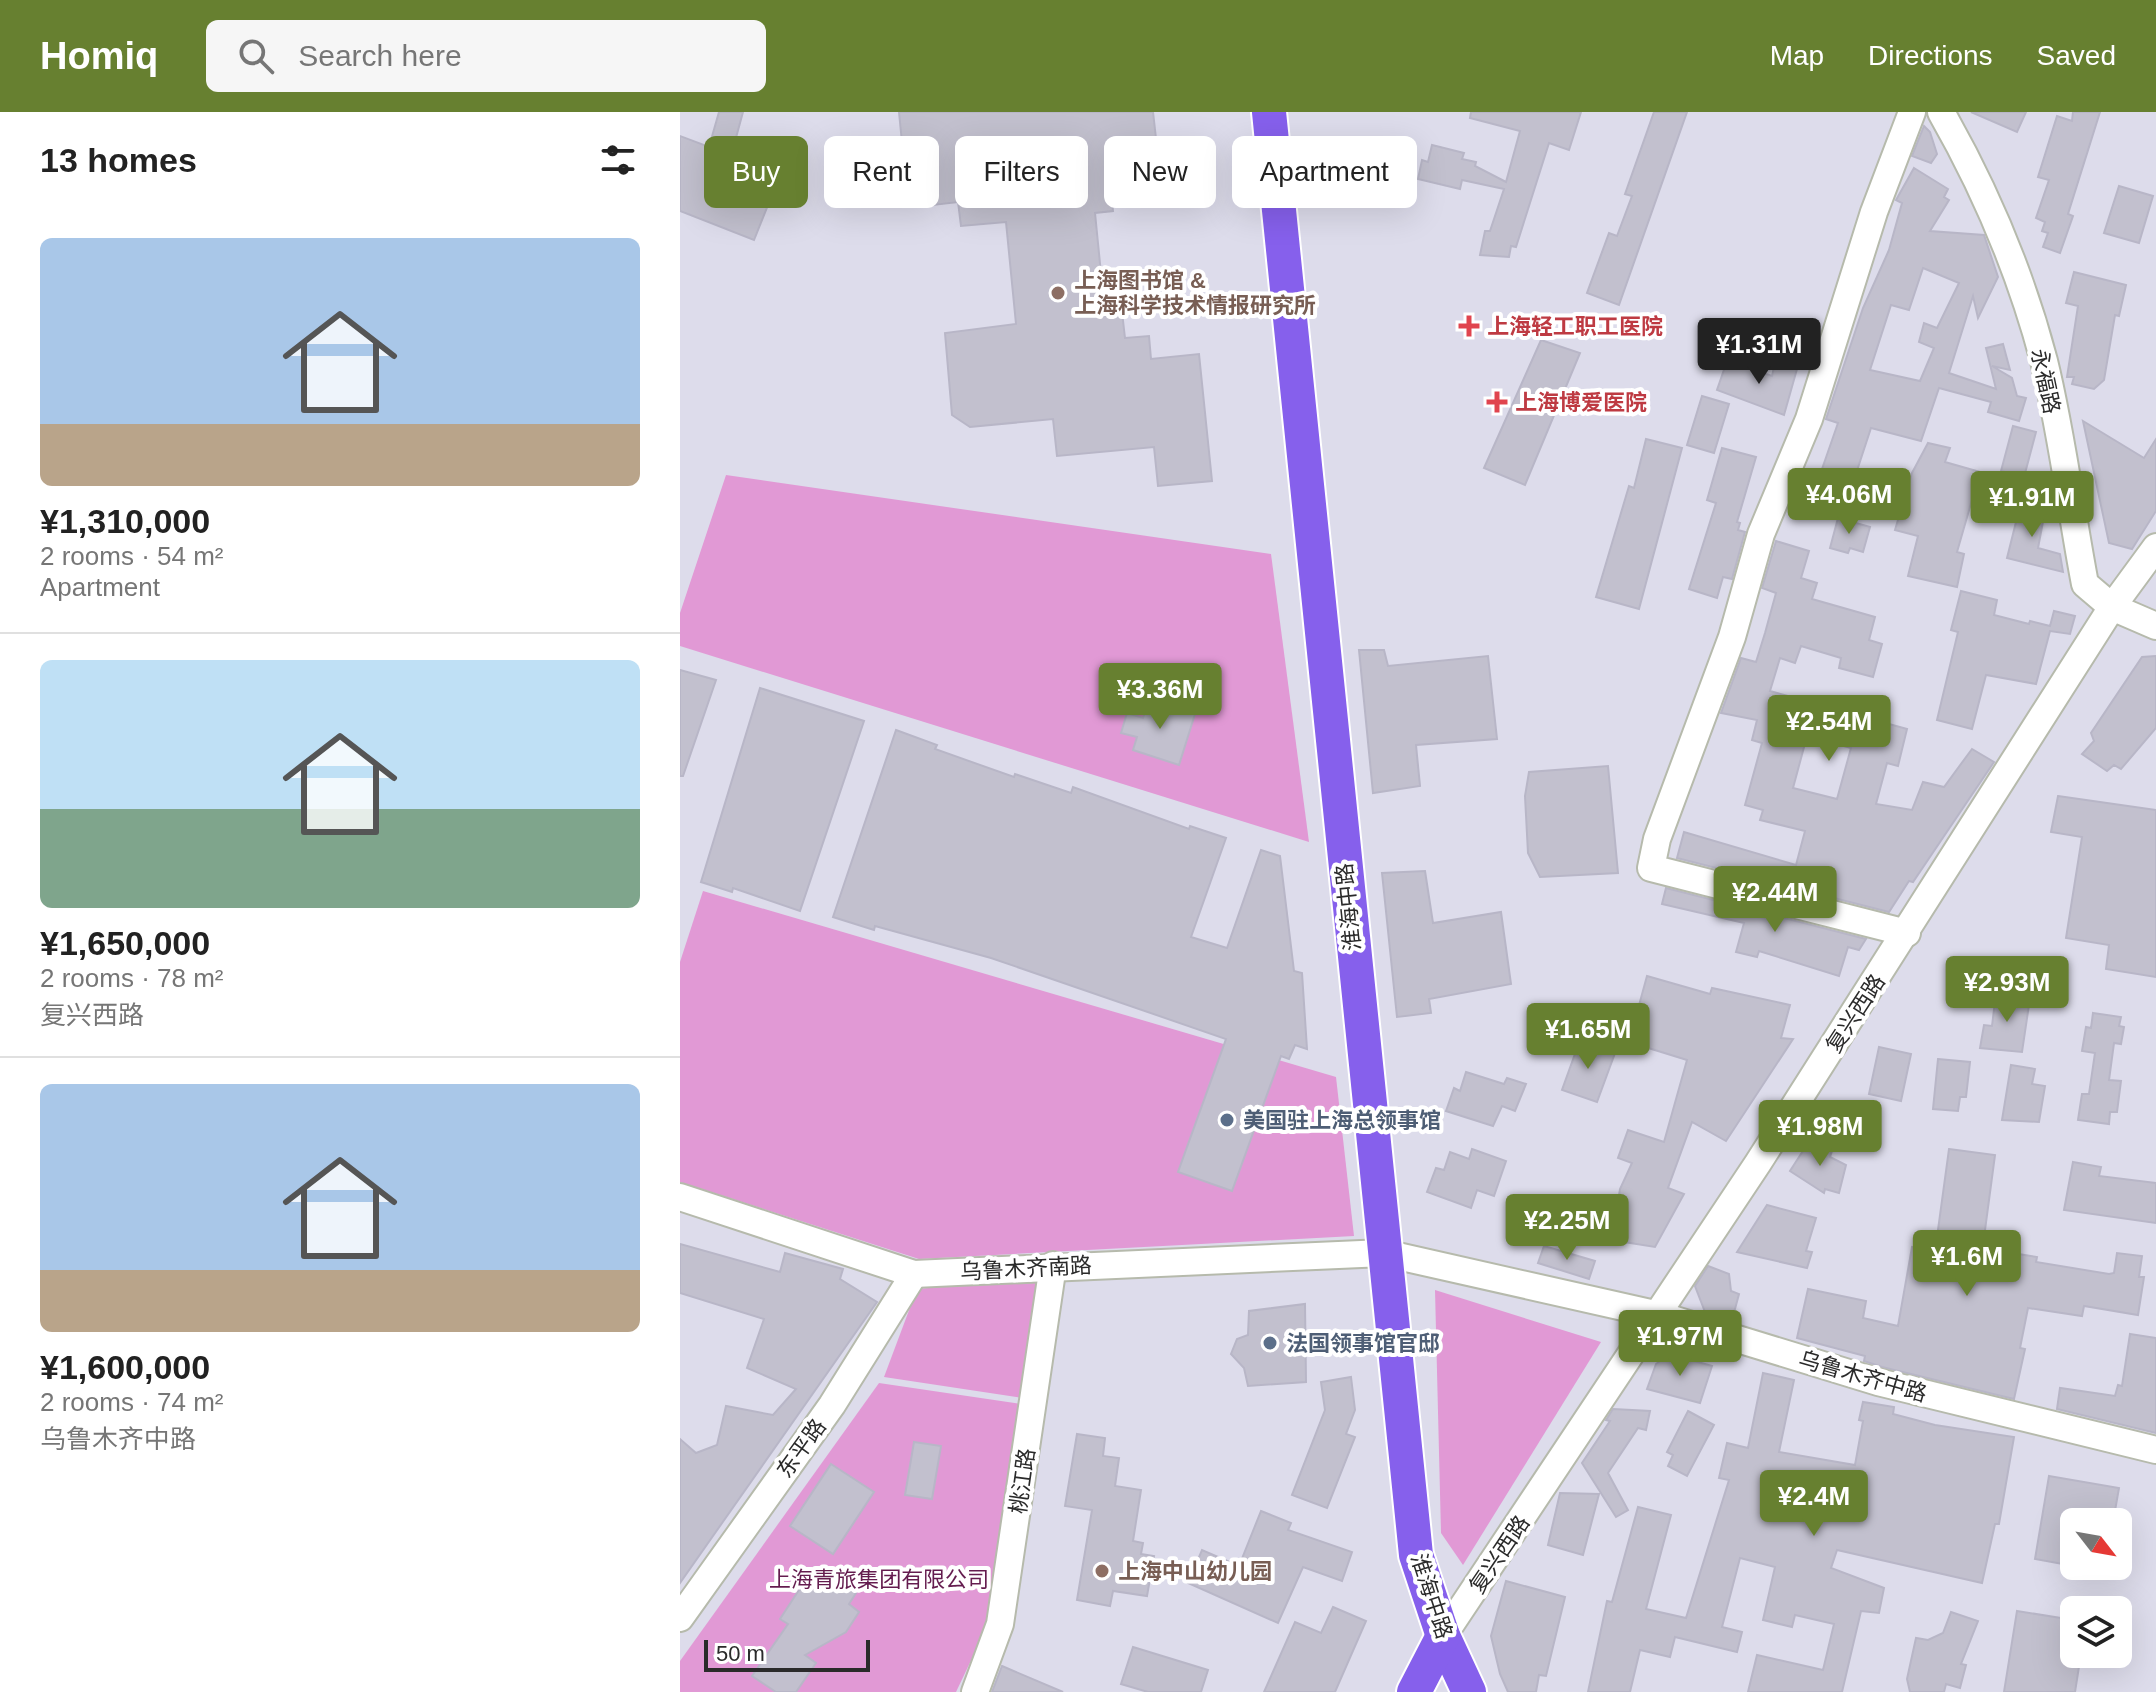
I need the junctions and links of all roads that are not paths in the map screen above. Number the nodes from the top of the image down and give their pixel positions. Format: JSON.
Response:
{"nodes":[{"id":1,"x":1269,"y":112,"type":"edge"},
{"id":2,"x":1912,"y":112,"type":"edge"},
{"id":3,"x":1941,"y":112,"type":"edge"},
{"id":4,"x":2156,"y":547,"type":"edge"},
{"id":5,"x":2112,"y":607,"type":"junction"},
{"id":6,"x":2156,"y":626,"type":"edge"},
{"id":7,"x":1907,"y":933,"type":"junction"},
{"id":8,"x":680,"y":1197,"type":"edge"},
{"id":9,"x":1384,"y":1253,"type":"junction"},
{"id":10,"x":1053,"y":1265,"type":"junction"},
{"id":11,"x":914,"y":1274,"type":"junction"},
{"id":12,"x":1659,"y":1315,"type":"junction"},
{"id":13,"x":2156,"y":1450,"type":"edge"},
{"id":14,"x":680,"y":1618,"type":"edge"},
{"id":15,"x":1443,"y":1636,"type":"junction"},
{"id":16,"x":975,"y":1692,"type":"edge"},
{"id":17,"x":1414,"y":1692,"type":"edge"},
{"id":18,"x":1469,"y":1692,"type":"edge"}],
"edges":[{"from":1,"to":9,"type":"main road","name":"淮海中路"},
{"from":2,"to":7,"type":"street"},
{"from":3,"to":5,"type":"street","name":"永福路"},
{"from":4,"to":5,"type":"street","name":"复兴西路"},
{"from":5,"to":6,"type":"street","name":"永福路"},
{"from":5,"to":7,"type":"street","name":"复兴西路"},
{"from":7,"to":12,"type":"street","name":"复兴西路"},
{"from":8,"to":11,"type":"street","name":"乌鲁木齐南路"},
{"from":9,"to":10,"type":"street","name":"乌鲁木齐南路"},
{"from":9,"to":12,"type":"street","name":"乌鲁木齐中路"},
{"from":9,"to":15,"type":"main road","name":"淮海中路"},
{"from":10,"to":11,"type":"street","name":"乌鲁木齐南路"},
{"from":10,"to":16,"type":"street","name":"桃江路"},
{"from":11,"to":14,"type":"street","name":"东平路"},
{"from":12,"to":13,"type":"street","name":"乌鲁木齐中路"},
{"from":12,"to":15,"type":"street","name":"复兴西路"},
{"from":15,"to":17,"type":"main road"},
{"from":15,"to":18,"type":"main road","name":"淮海中路"}]}
